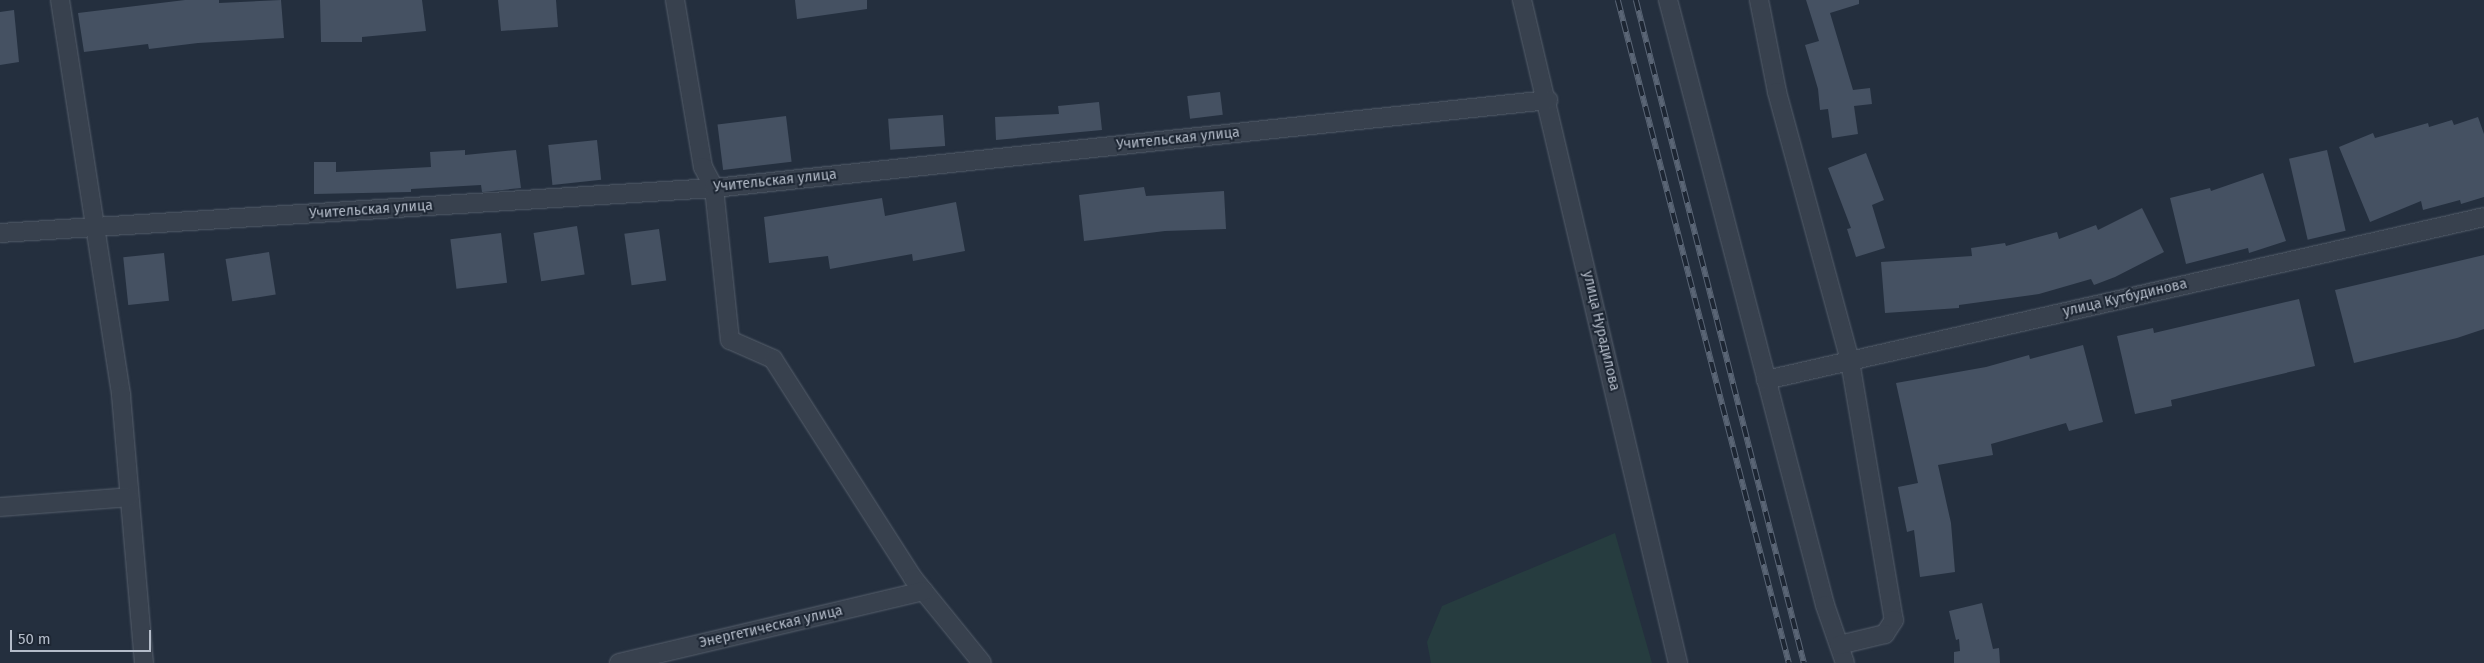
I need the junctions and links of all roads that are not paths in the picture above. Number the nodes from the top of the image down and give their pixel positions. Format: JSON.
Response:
{"nodes":[{"id":1,"x":60,"y":0,"type":"edge"},
{"id":2,"x":675,"y":0,"type":"edge"},
{"id":3,"x":1522,"y":0,"type":"edge"},
{"id":4,"x":1668,"y":0,"type":"edge"},
{"id":5,"x":1759,"y":0,"type":"edge"},
{"id":6,"x":1548,"y":100,"type":"junction"},
{"id":7,"x":714,"y":188,"type":"junction"},
{"id":8,"x":2484,"y":216,"type":"edge"},
{"id":9,"x":95,"y":227,"type":"junction"},
{"id":10,"x":0,"y":233,"type":"edge"},
{"id":11,"x":1850,"y":361,"type":"junction"},
{"id":12,"x":1766,"y":380,"type":"junction"},
{"id":13,"x":130,"y":497,"type":"junction"},
{"id":14,"x":0,"y":508,"type":"edge"},
{"id":15,"x":924,"y":591,"type":"junction"},
{"id":16,"x":1839,"y":646,"type":"junction"},
{"id":17,"x":144,"y":663,"type":"edge"},
{"id":18,"x":618,"y":663,"type":"edge"},
{"id":19,"x":982,"y":663,"type":"edge"},
{"id":20,"x":1678,"y":663,"type":"edge"},
{"id":21,"x":1845,"y":663,"type":"edge"}],
"edges":[{"from":1,"to":9,"type":"street"},
{"from":2,"to":7,"type":"street"},
{"from":3,"to":6,"type":"street","name":"улица Нурадилова"},
{"from":4,"to":12,"type":"street"},
{"from":5,"to":11,"type":"street"},
{"from":6,"to":7,"type":"street","name":"Учительская улица"},
{"from":6,"to":20,"type":"street","name":"улица Нурадилова"},
{"from":7,"to":9,"type":"street","name":"Учительская улица"},
{"from":7,"to":15,"type":"street"},
{"from":8,"to":11,"type":"street","name":"улица Кутбудинова"},
{"from":9,"to":10,"type":"street","name":"Учительская улица"},
{"from":9,"to":13,"type":"street"},
{"from":11,"to":12,"type":"street","name":"улица Кутбудинова"},
{"from":11,"to":16,"type":"street"},
{"from":12,"to":16,"type":"street"},
{"from":13,"to":14,"type":"street"},
{"from":13,"to":17,"type":"street"},
{"from":15,"to":18,"type":"street","name":"Энергетическая улица"},
{"from":15,"to":19,"type":"street"},
{"from":16,"to":21,"type":"street"}]}
